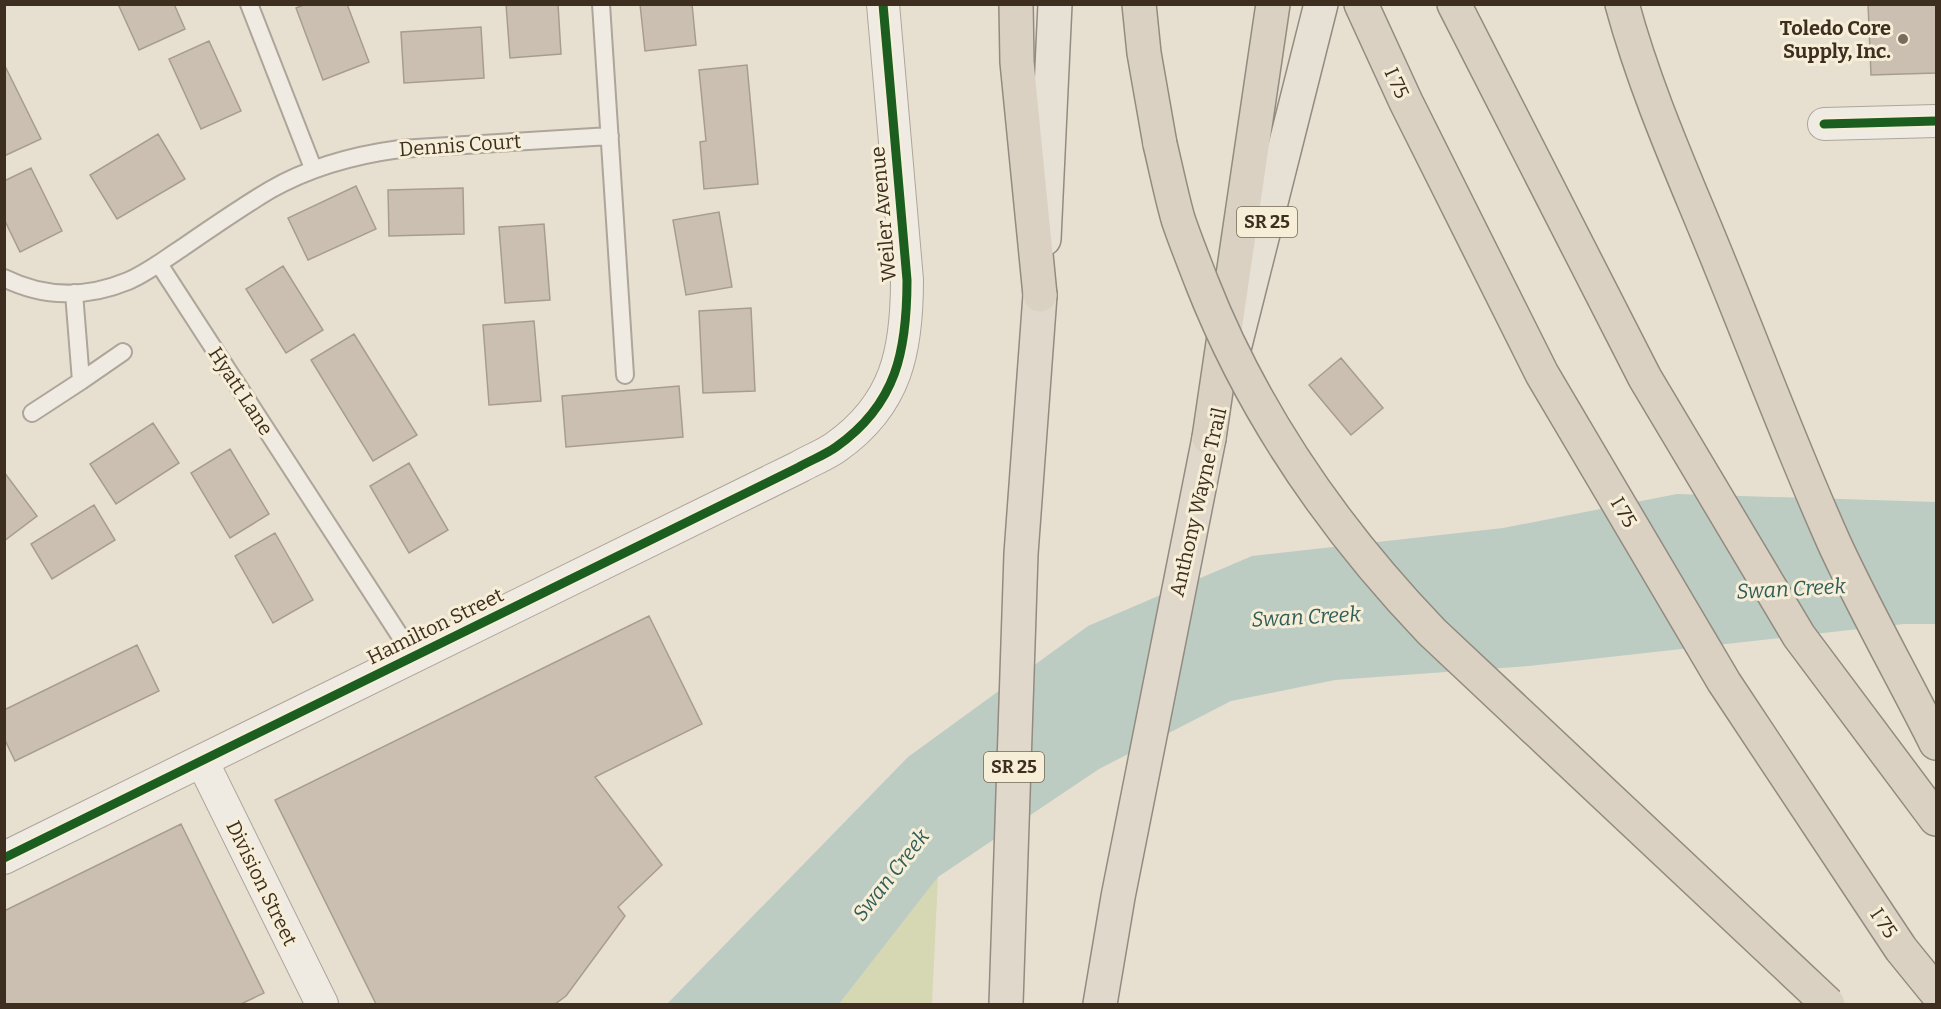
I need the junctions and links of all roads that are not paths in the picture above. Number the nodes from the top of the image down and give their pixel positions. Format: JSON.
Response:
{"nodes":[{"id":1,"x":249,"y":4,"type":"edge"},
{"id":2,"x":601,"y":4,"type":"edge"},
{"id":3,"x":883,"y":4,"type":"edge"},
{"id":4,"x":1016,"y":4,"type":"edge"},
{"id":5,"x":1055,"y":4,"type":"edge"},
{"id":6,"x":1139,"y":4,"type":"edge"},
{"id":7,"x":1273,"y":4,"type":"edge"},
{"id":8,"x":1322,"y":4,"type":"edge"},
{"id":9,"x":1361,"y":4,"type":"edge"},
{"id":10,"x":1454,"y":4,"type":"edge"},
{"id":11,"x":1622,"y":4,"type":"edge"},
{"id":12,"x":1936,"y":121,"type":"edge"},
{"id":13,"x":1824,"y":124,"type":"dead end"},
{"id":14,"x":610,"y":136,"type":"junction"},
{"id":15,"x":313,"y":168,"type":"junction"},
{"id":16,"x":159,"y":264,"type":"junction"},
{"id":17,"x":4,"y":278,"type":"edge"},
{"id":18,"x":74,"y":293,"type":"junction"},
{"id":19,"x":1040,"y":295,"type":"junction"},
{"id":20,"x":123,"y":352,"type":"dead end"},
{"id":21,"x":625,"y":375,"type":"dead end"},
{"id":22,"x":81,"y":381,"type":"junction"},
{"id":23,"x":872,"y":412,"type":"joint"},
{"id":24,"x":32,"y":413,"type":"dead end"},
{"id":25,"x":1209,"y":438,"type":"junction"},
{"id":26,"x":413,"y":656,"type":"junction"},
{"id":27,"x":1936,"y":743,"type":"edge"},
{"id":28,"x":202,"y":760,"type":"junction"},
{"id":29,"x":1936,"y":819,"type":"edge"},
{"id":30,"x":4,"y":858,"type":"edge"},
{"id":31,"x":1006,"y":992,"type":"edge"},
{"id":32,"x":1936,"y":992,"type":"edge"},
{"id":33,"x":322,"y":1005,"type":"edge"},
{"id":34,"x":1100,"y":1005,"type":"edge"},
{"id":35,"x":1828,"y":1005,"type":"edge"}],
"edges":[{"from":1,"to":15,"type":"lane"},
{"from":2,"to":14,"type":"lane"},
{"from":3,"to":23,"type":"street","name":"Weiler Avenue"},
{"from":4,"to":19,"type":"highway"},
{"from":5,"to":19,"type":"main road","number":"SR 25"},
{"from":6,"to":35,"type":"highway","bridge":true},
{"from":7,"to":25,"type":"highway"},
{"from":8,"to":25,"type":"main road","name":"Anthony Wayne Trail","number":"SR 25"},
{"from":9,"to":32,"type":"highway","name":"I 75"},
{"from":10,"to":29,"type":"highway"},
{"from":11,"to":27,"type":"highway"},
{"from":12,"to":13,"type":"street"},
{"from":14,"to":15,"type":"lane","name":"Dennis Court"},
{"from":14,"to":21,"type":"lane"},
{"from":15,"to":16,"type":"lane","name":"Dennis Court"},
{"from":16,"to":18,"type":"lane"},
{"from":16,"to":26,"type":"lane","name":"Hyatt Lane"},
{"from":17,"to":18,"type":"lane"},
{"from":18,"to":22,"type":"lane"},
{"from":19,"to":31,"type":"highway","number":"SR 25"},
{"from":20,"to":22,"type":"lane"},
{"from":22,"to":24,"type":"lane"},
{"from":23,"to":26,"type":"street","name":"Hamilton Street"},
{"from":25,"to":34,"type":"highway","name":"Anthony Wayne Trail","number":"SR 25"},
{"from":26,"to":28,"type":"street","name":"Hamilton Street"},
{"from":28,"to":30,"type":"street","name":"Hamilton Street"},
{"from":28,"to":33,"type":"street","name":"Division Street"}]}
